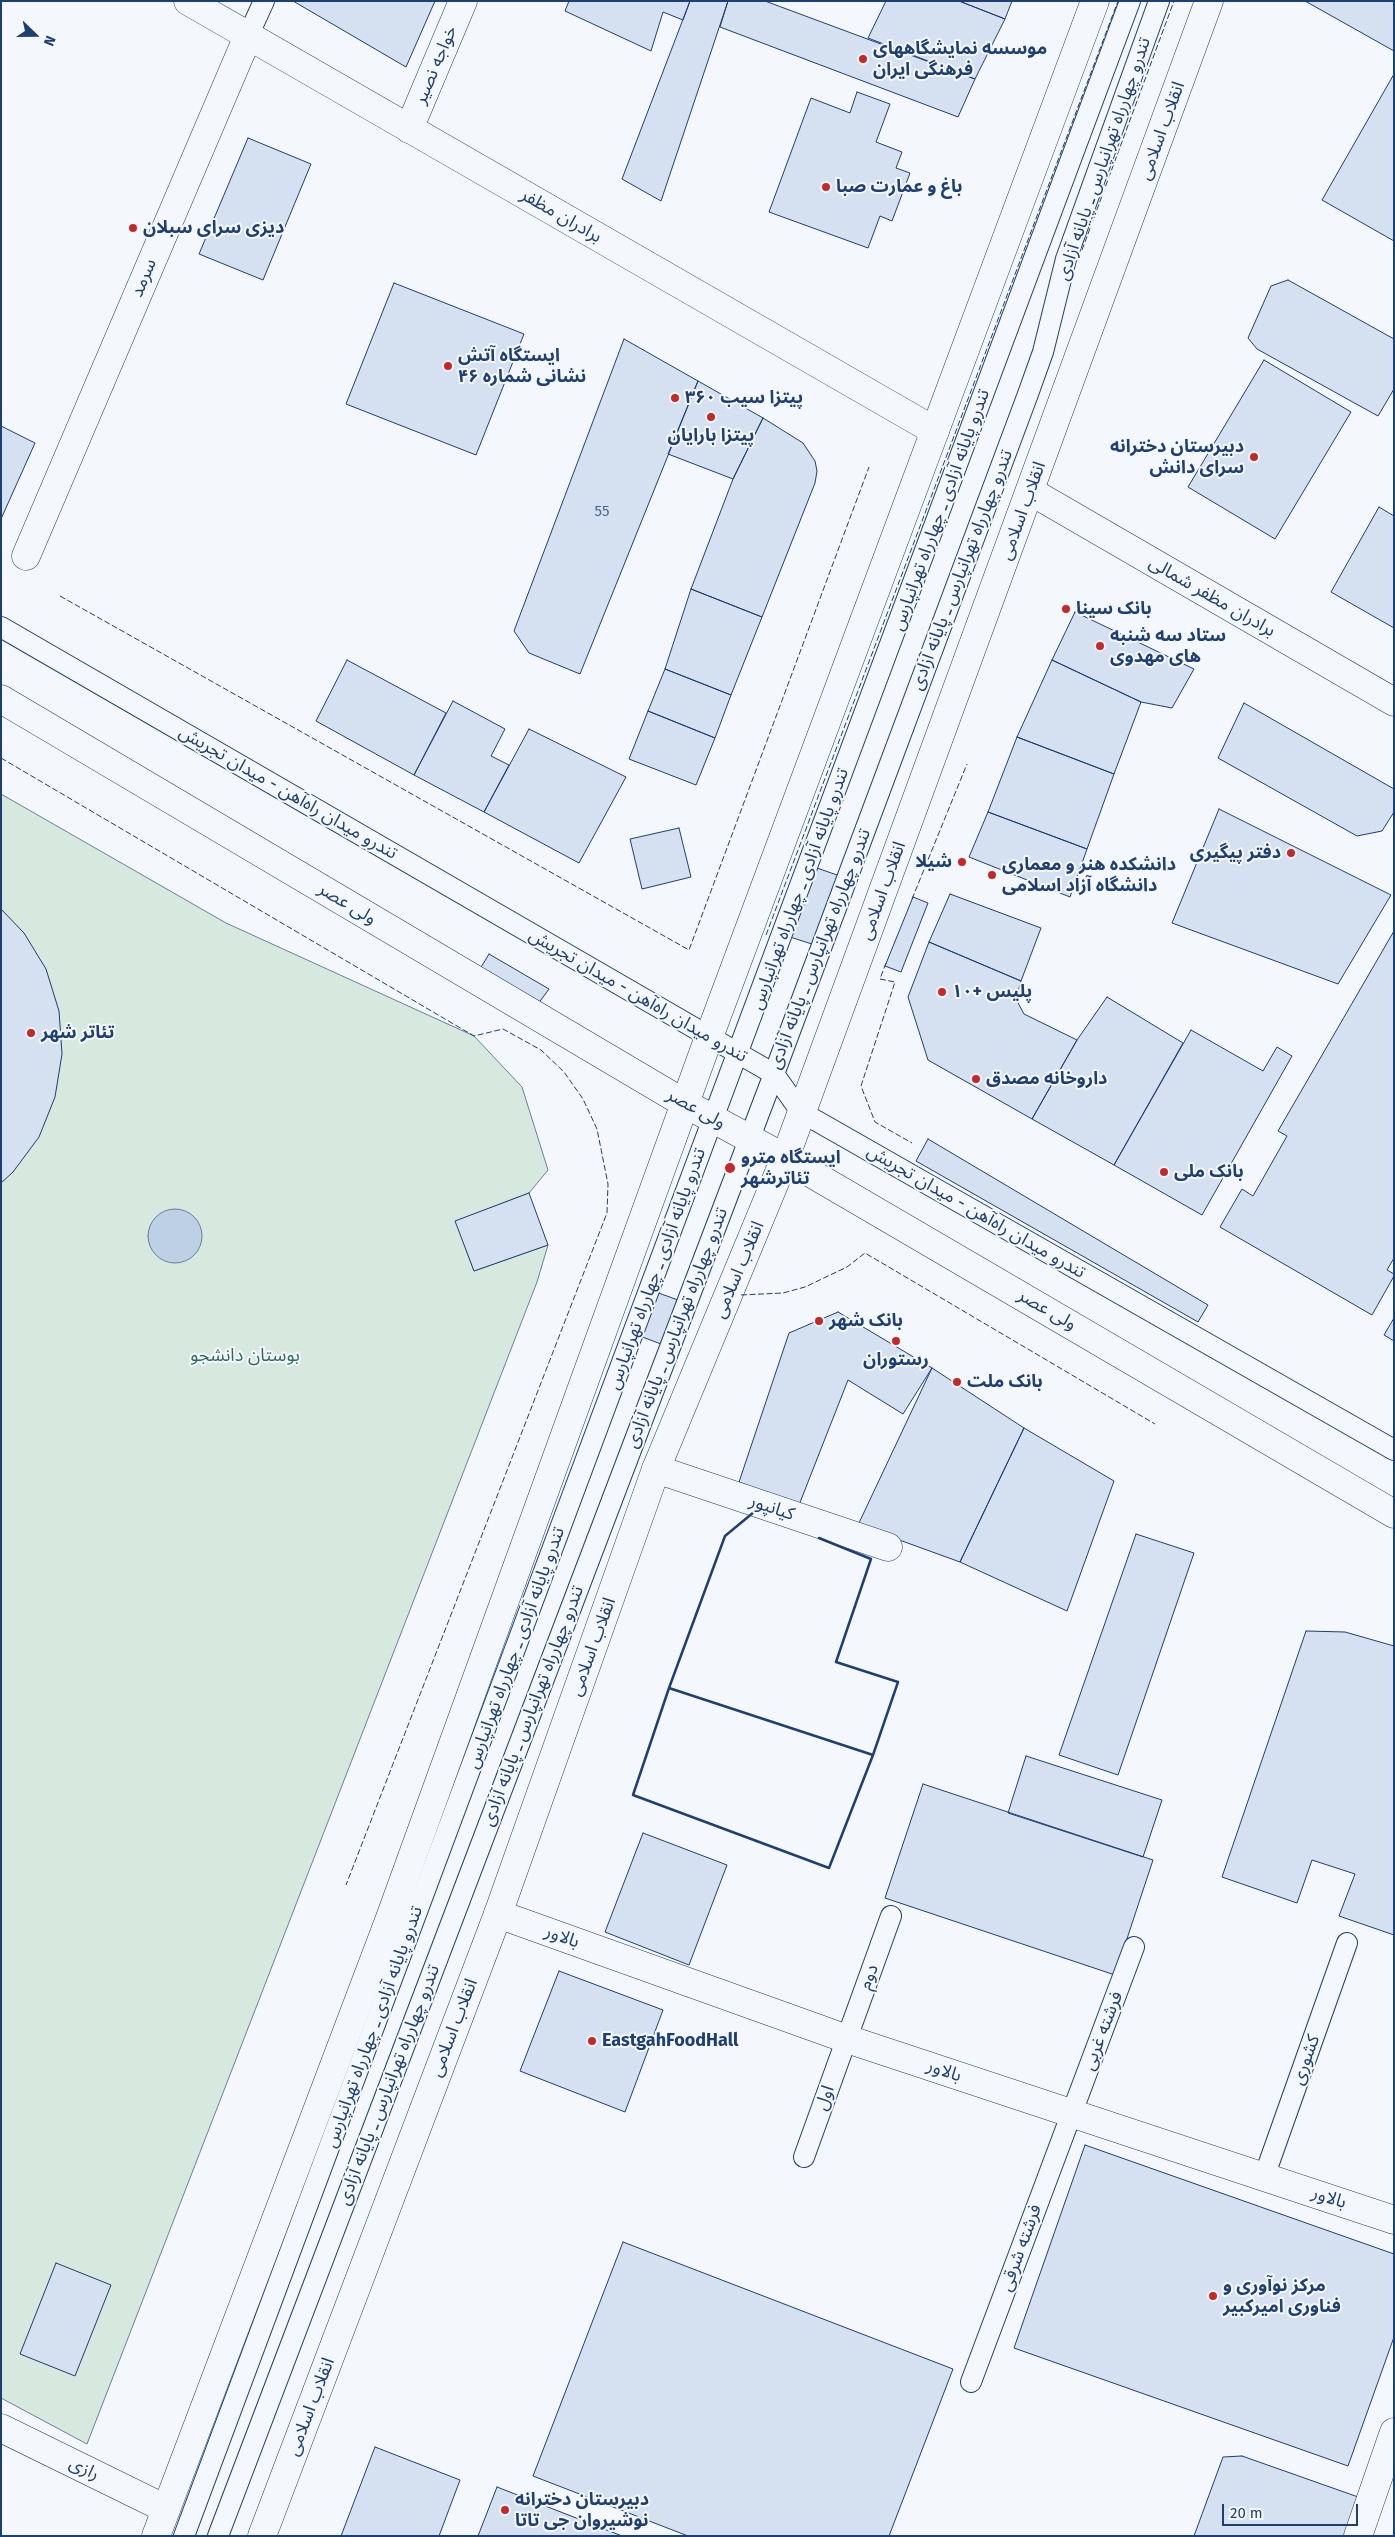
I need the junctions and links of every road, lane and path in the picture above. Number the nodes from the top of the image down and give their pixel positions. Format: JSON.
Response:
{"nodes":[{"id":1,"x":188,"y":1,"type":"edge"},
{"id":2,"x":264,"y":1,"type":"edge"},
{"id":3,"x":463,"y":1,"type":"edge"},
{"id":4,"x":1095,"y":1,"type":"edge"},
{"id":5,"x":1130,"y":1,"type":"edge"},
{"id":6,"x":1159,"y":1,"type":"edge"},
{"id":7,"x":1209,"y":1,"type":"edge"},
{"id":8,"x":248,"y":36,"type":"junction"},
{"id":9,"x":409,"y":128,"type":"junction"},
{"id":10,"x":935,"y":431,"type":"junction"},
{"id":11,"x":1030,"y":491,"type":"junction"},
{"id":12,"x":26,"y":556,"type":"dead end"},
{"id":13,"x":1,"y":628,"type":"edge"},
{"id":14,"x":1,"y":699,"type":"edge"},
{"id":15,"x":1394,"y":702,"type":"edge"},
{"id":16,"x":708,"y":1037,"type":"junction"},
{"id":17,"x":739,"y":1054,"type":"junction"},
{"id":18,"x":774,"y":1074,"type":"junction"},
{"id":19,"x":684,"y":1103,"type":"junction"},
{"id":20,"x":801,"y":1112,"type":"junction"},
{"id":21,"x":714,"y":1118,"type":"junction"},
{"id":22,"x":749,"y":1138,"type":"junction"},
{"id":23,"x":785,"y":1158,"type":"junction"},
{"id":24,"x":1394,"y":1450,"type":"edge"},
{"id":25,"x":656,"y":1469,"type":"junction"},
{"id":26,"x":1394,"y":1514,"type":"edge"},
{"id":27,"x":888,"y":1548,"type":"dead end"},
{"id":28,"x":498,"y":1914,"type":"junction"},
{"id":29,"x":891,"y":1916,"type":"dead end"},
{"id":30,"x":1347,"y":1943,"type":"dead end"},
{"id":31,"x":1134,"y":1947,"type":"dead end"},
{"id":32,"x":847,"y":2039,"type":"junction"},
{"id":33,"x":1071,"y":2114,"type":"junction"},
{"id":34,"x":804,"y":2157,"type":"dead end"},
{"id":35,"x":1264,"y":2176,"type":"junction"},
{"id":36,"x":1394,"y":2220,"type":"edge"},
{"id":37,"x":971,"y":2382,"type":"dead end"},
{"id":38,"x":1,"y":2428,"type":"edge"},
{"id":39,"x":1394,"y":2432,"type":"edge"},
{"id":40,"x":166,"y":2510,"type":"junction"},
{"id":41,"x":156,"y":2536,"type":"edge"},
{"id":42,"x":184,"y":2536,"type":"edge"},
{"id":43,"x":218,"y":2536,"type":"edge"},
{"id":44,"x":262,"y":2536,"type":"edge"},
{"id":45,"x":1358,"y":2536,"type":"edge"}],
"edges":[{"from":1,"to":8,"type":"main road","name":"برادران مظفر"},
{"from":2,"to":8,"type":"lane","name":"سرمد"},
{"from":3,"to":9,"type":"main road","name":"خواجه نصیر"},
{"from":4,"to":10,"type":"main road"},
{"from":5,"to":17,"type":"lane","name":"تندرو پایانه آزادی ـ چهارراه تهرانپارس"},
{"from":6,"to":18,"type":"lane","name":"تندرو چهارراه تهرانپارس ـ پایانه آزادی"},
{"from":7,"to":11,"type":"main road","name":"انقلاب اسلامی"},
{"from":8,"to":9,"type":"main road","name":"برادران مظفر"},
{"from":8,"to":12,"type":"main road","name":"سرمد"},
{"from":9,"to":10,"type":"main road","name":"برادران مظفر"},
{"from":10,"to":16,"type":"main road"},
{"from":11,"to":15,"type":"main road","name":"برادران مظفر شمالی"},
{"from":11,"to":20,"type":"main road","name":"انقلاب اسلامی"},
{"from":13,"to":16,"type":"lane","name":"تندرو میدان راه‌آهن - میدان تجریش"},
{"from":14,"to":19,"type":"main road","name":"ولی عصر"},
{"from":16,"to":17,"type":"lane","name":"تندرو میدان راه‌آهن - میدان تجریش"},
{"from":16,"to":19,"type":"main road"},
{"from":17,"to":18,"type":"lane","name":"تندرو میدان راه‌آهن - میدان تجریش"},
{"from":17,"to":21,"type":"lane","name":"تندرو پایانه آزادی ـ چهارراه تهرانپارس"},
{"from":18,"to":20,"type":"lane","name":"تندرو میدان راه‌آهن - میدان تجریش"},
{"from":18,"to":22,"type":"lane","name":"تندرو چهارراه تهرانپارس ـ پایانه آزادی"},
{"from":19,"to":21,"type":"main road","name":"ولی عصر"},
{"from":19,"to":40,"type":"main road"},
{"from":20,"to":23,"type":"main road","name":"انقلاب اسلامی"},
{"from":20,"to":24,"type":"lane","name":"تندرو میدان راه‌آهن - میدان تجریش"},
{"from":21,"to":22,"type":"main road","name":"ولی عصر"},
{"from":21,"to":42,"type":"lane","name":"تندرو پایانه آزادی ـ چهارراه تهرانپارس"},
{"from":22,"to":23,"type":"main road","name":"ولی عصر"},
{"from":22,"to":43,"type":"lane","name":"تندرو چهارراه تهرانپارس ـ پایانه آزادی"},
{"from":23,"to":25,"type":"main road","name":"انقلاب اسلامی"},
{"from":23,"to":26,"type":"main road","name":"ولی عصر"},
{"from":25,"to":27,"type":"main road","name":"کیانپور"},
{"from":25,"to":28,"type":"main road","name":"انقلاب اسلامی"},
{"from":28,"to":32,"type":"main road","name":"بالاور"},
{"from":28,"to":44,"type":"main road","name":"انقلاب اسلامی"},
{"from":29,"to":32,"type":"lane","name":"دوم"},
{"from":30,"to":35,"type":"lane","name":"کشوری"},
{"from":31,"to":33,"type":"lane","name":"فرشته غربی"},
{"from":32,"to":33,"type":"main road","name":"بالاور"},
{"from":32,"to":34,"type":"lane","name":"اول"},
{"from":33,"to":35,"type":"main road","name":"بالاور"},
{"from":33,"to":37,"type":"lane","name":"فرشته شرقی"},
{"from":35,"to":36,"type":"main road","name":"بالاور"},
{"from":38,"to":40,"type":"main road","name":"رازی"},
{"from":39,"to":45,"type":"main road"},
{"from":40,"to":41,"type":"main road"}]}
